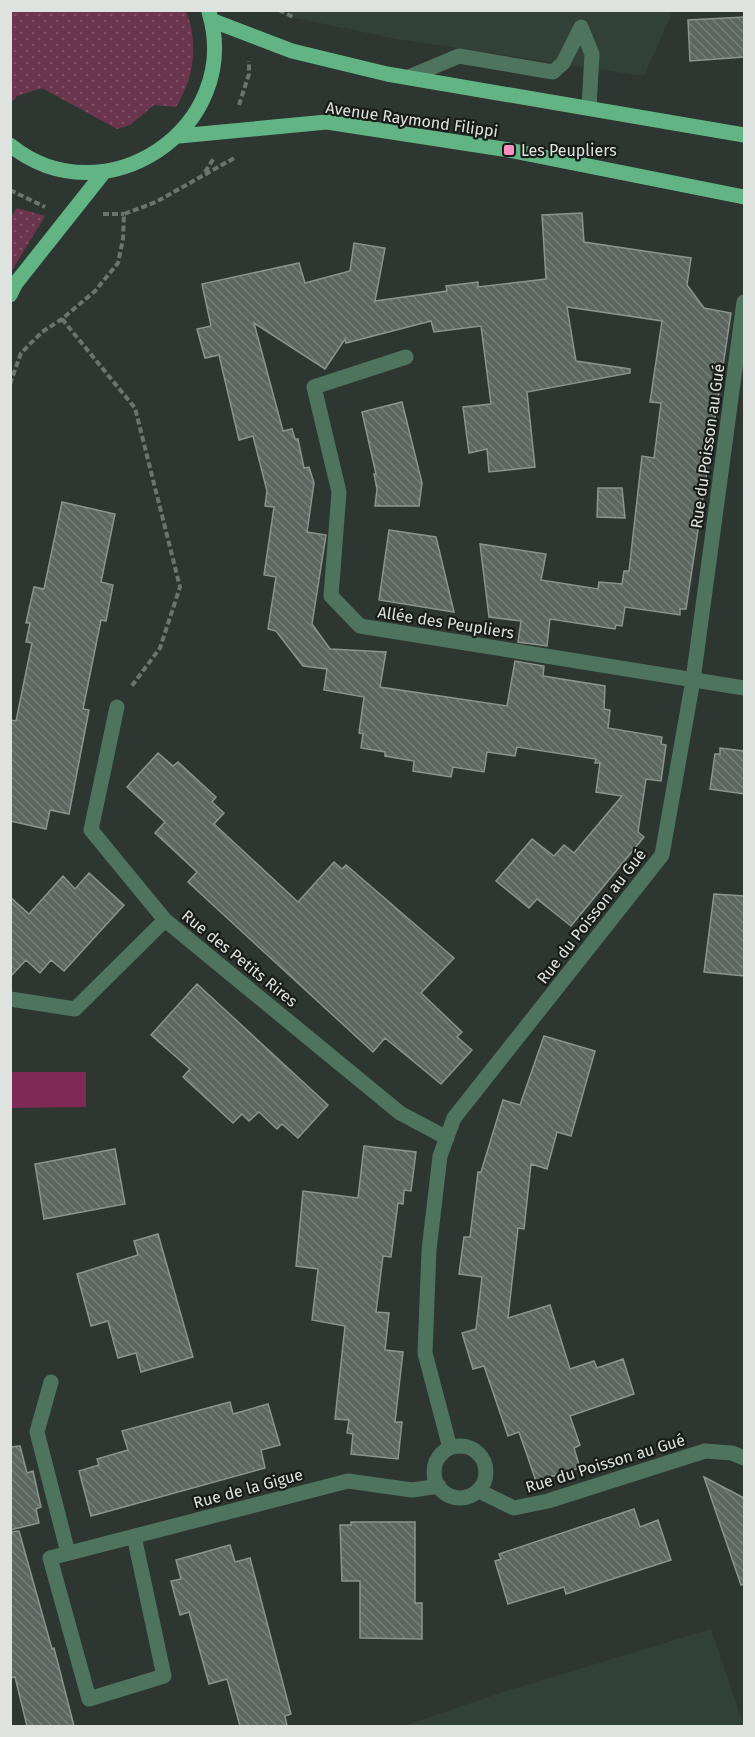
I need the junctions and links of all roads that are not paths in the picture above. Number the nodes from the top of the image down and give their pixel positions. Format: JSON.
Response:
{"nodes":[{"id":1,"x":210,"y":15,"type":"edge"},
{"id":2,"x":409,"y":77,"type":"junction"},
{"id":3,"x":589,"y":108,"type":"junction"},
{"id":4,"x":744,"y":135,"type":"edge"},
{"id":5,"x":179,"y":136,"type":"junction"},
{"id":6,"x":11,"y":148,"type":"edge"},
{"id":7,"x":104,"y":172,"type":"junction"},
{"id":8,"x":744,"y":197,"type":"edge"},
{"id":9,"x":10,"y":295,"type":"edge"},
{"id":10,"x":744,"y":302,"type":"edge"},
{"id":11,"x":406,"y":357,"type":"dead end"},
{"id":12,"x":693,"y":680,"type":"junction"},
{"id":13,"x":744,"y":688,"type":"edge"},
{"id":14,"x":117,"y":707,"type":"road end"},
{"id":15,"x":165,"y":920,"type":"junction"},
{"id":16,"x":10,"y":999,"type":"edge"},
{"id":17,"x":447,"y":1138,"type":"junction"},
{"id":18,"x":51,"y":1382,"type":"dead end"},
{"id":19,"x":450,"y":1448,"type":"junction"},
{"id":20,"x":744,"y":1458,"type":"edge"},
{"id":21,"x":439,"y":1486,"type":"junction"},
{"id":22,"x":478,"y":1491,"type":"junction"},
{"id":23,"x":134,"y":1536,"type":"junction"},
{"id":24,"x":68,"y":1553,"type":"junction"}],
"edges":[{"from":1,"to":2,"type":"main road"},
{"from":1,"to":5,"type":"main road"},
{"from":2,"to":3,"type":"main road"},
{"from":2,"to":3,"type":"street"},
{"from":3,"to":4,"type":"main road"},
{"from":5,"to":7,"type":"main road"},
{"from":5,"to":8,"type":"main road","name":"Avenue Raymond Filippi"},
{"from":6,"to":7,"type":"main road"},
{"from":7,"to":9,"type":"main road"},
{"from":10,"to":12,"type":"street","name":"Rue du Poisson au Gué"},
{"from":11,"to":12,"type":"street","name":"Allée des Peupliers"},
{"from":12,"to":13,"type":"street"},
{"from":12,"to":17,"type":"street","name":"Rue du Poisson au Gué"},
{"from":14,"to":15,"type":"street"},
{"from":15,"to":16,"type":"street","name":"Rue des Petits Rires"},
{"from":15,"to":17,"type":"street","name":"Rue des Petits Rires"},
{"from":17,"to":19,"type":"street","name":"Rue du Poisson au Gué"},
{"from":18,"to":24,"type":"street"},
{"from":19,"to":21,"type":"street"},
{"from":19,"to":22,"type":"street"},
{"from":20,"to":22,"type":"street","name":"Rue du Poisson au Gué"},
{"from":21,"to":22,"type":"street"},
{"from":21,"to":23,"type":"street","name":"Rue de la Gigue"},
{"from":23,"to":24,"type":"street","name":"Rue de la Gigue"},
{"from":23,"to":24,"type":"street"}]}
